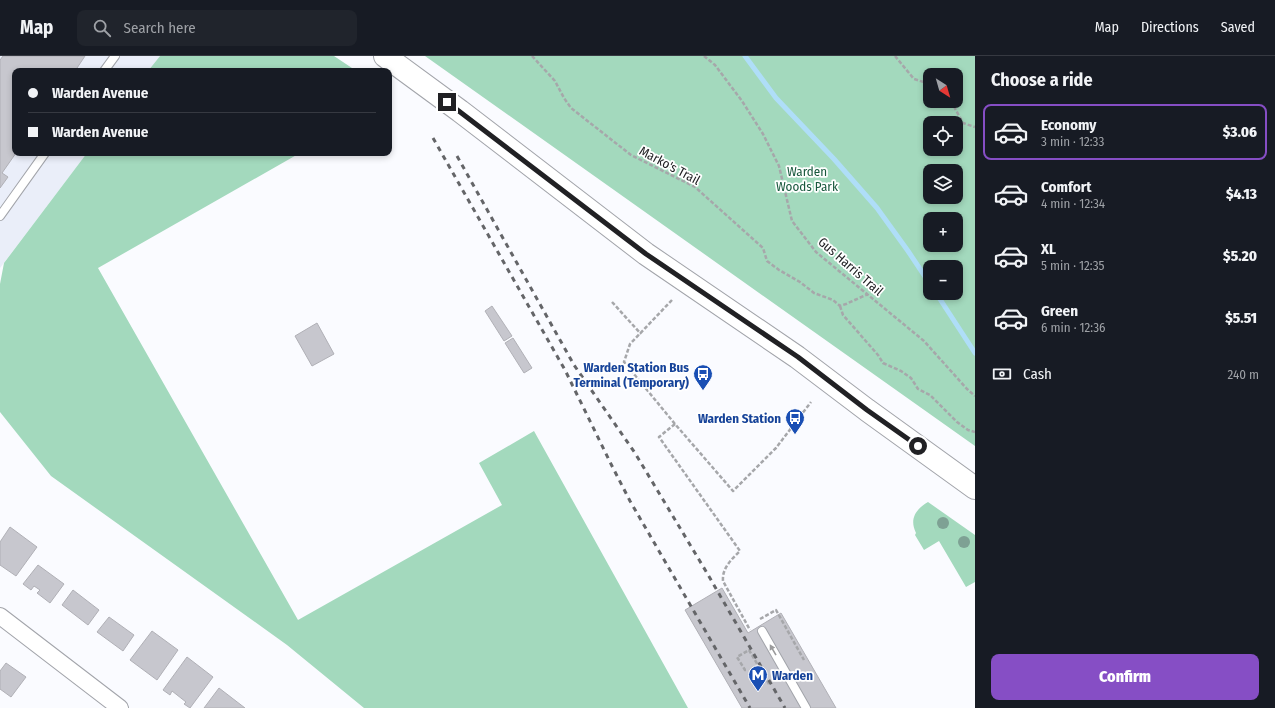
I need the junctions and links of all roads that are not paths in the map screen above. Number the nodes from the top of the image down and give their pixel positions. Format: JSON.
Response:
{"nodes":[{"id":1,"x":115,"y":56,"type":"edge"},
{"id":2,"x":385,"y":56,"type":"edge"},
{"id":3,"x":106,"y":68,"type":"edge"},
{"id":4,"x":43,"y":156,"type":"edge"},
{"id":5,"x":0,"y":216,"type":"edge"},
{"id":6,"x":975,"y":488,"type":"edge"},
{"id":7,"x":0,"y":616,"type":"edge"},
{"id":8,"x":762,"y":631,"type":"dead end"},
{"id":9,"x":120,"y":708,"type":"edge"},
{"id":10,"x":806,"y":708,"type":"edge"}],
"edges":[{"from":1,"to":3,"type":"lane"},
{"from":2,"to":6,"type":"main road"},
{"from":4,"to":5,"type":"lane"},
{"from":7,"to":9,"type":"street"},
{"from":10,"to":8,"type":"lane","one_way":true}]}
